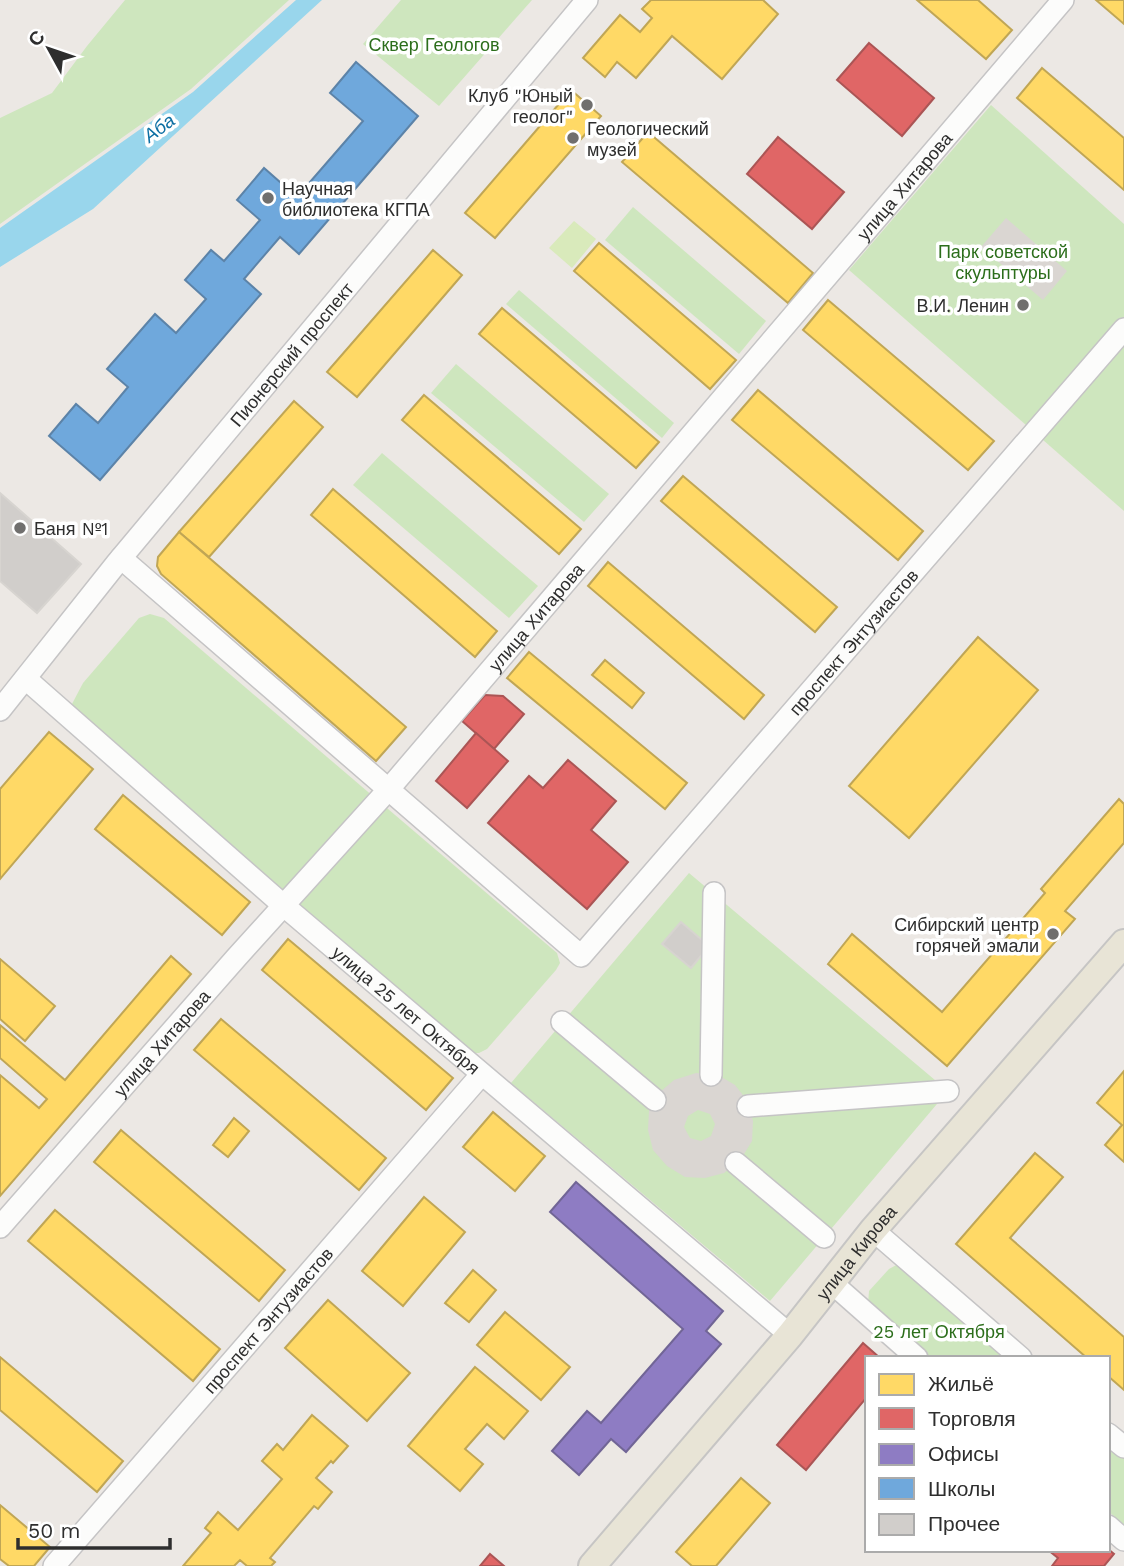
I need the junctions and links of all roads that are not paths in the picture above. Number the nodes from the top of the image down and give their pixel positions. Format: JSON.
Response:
{"nodes":[{"id":1,"x":587,"y":0,"type":"edge"},
{"id":2,"x":1063,"y":0,"type":"edge"},
{"id":3,"x":1124,"y":329,"type":"edge"},
{"id":4,"x":121,"y":558,"type":"junction"},
{"id":5,"x":26,"y":680,"type":"junction"},
{"id":6,"x":0,"y":710,"type":"edge"},
{"id":7,"x":388,"y":790,"type":"junction"},
{"id":8,"x":714,"y":893,"type":"dead end"},
{"id":9,"x":283,"y":905,"type":"junction"},
{"id":10,"x":1124,"y":943,"type":"edge"},
{"id":11,"x":562,"y":1022,"type":"dead end"},
{"id":12,"x":711,"y":1074,"type":"dead end"},
{"id":13,"x":481,"y":1075,"type":"junction"},
{"id":14,"x":948,"y":1091,"type":"dead end"},
{"id":15,"x":655,"y":1100,"type":"dead end"},
{"id":16,"x":748,"y":1106,"type":"dead end"},
{"id":17,"x":736,"y":1163,"type":"dead end"},
{"id":18,"x":0,"y":1227,"type":"edge"},
{"id":19,"x":873,"y":1230,"type":"junction"},
{"id":20,"x":824,"y":1237,"type":"dead end"},
{"id":21,"x":832,"y":1283,"type":"junction"},
{"id":22,"x":790,"y":1335,"type":"junction"},
{"id":23,"x":915,"y":1356,"type":"edge"},
{"id":24,"x":1019,"y":1356,"type":"edge"},
{"id":25,"x":1110,"y":1436,"type":"edge"},
{"id":26,"x":1124,"y":1447,"type":"edge"},
{"id":27,"x":1110,"y":1528,"type":"edge"},
{"id":28,"x":1124,"y":1540,"type":"edge"},
{"id":29,"x":54,"y":1566,"type":"edge"},
{"id":30,"x":592,"y":1566,"type":"edge"}],
"edges":[{"from":1,"to":4,"type":"street","name":"Пионерский проспект"},
{"from":2,"to":7,"type":"street","name":"улица Хитарова"},
{"from":3,"to":7,"type":"street","name":"проспект Энтузиастов"},
{"from":4,"to":5,"type":"street","name":"Пионерский проспект"},
{"from":4,"to":7,"type":"street"},
{"from":5,"to":6,"type":"street","name":"Пионерский проспект"},
{"from":5,"to":9,"type":"street","name":"улица 25 лет Октября"},
{"from":7,"to":9,"type":"street","name":"улица Хитарова"},
{"from":8,"to":12,"type":"street"},
{"from":9,"to":13,"type":"street","name":"улица 25 лет Октября"},
{"from":9,"to":18,"type":"street","name":"улица Хитарова"},
{"from":10,"to":19,"type":"main road","name":"улица Кирова"},
{"from":11,"to":15,"type":"street"},
{"from":13,"to":22,"type":"street","name":"улица 25 лет Октября"},
{"from":13,"to":29,"type":"street","name":"проспект Энтузиастов"},
{"from":14,"to":16,"type":"street"},
{"from":17,"to":20,"type":"street"},
{"from":19,"to":21,"type":"main road","name":"улица Кирова"},
{"from":19,"to":24,"type":"street"},
{"from":21,"to":22,"type":"main road","name":"улица Кирова"},
{"from":21,"to":23,"type":"street"},
{"from":22,"to":30,"type":"main road","name":"улица Кирова"},
{"from":25,"to":26,"type":"street"},
{"from":27,"to":28,"type":"street"}]}
